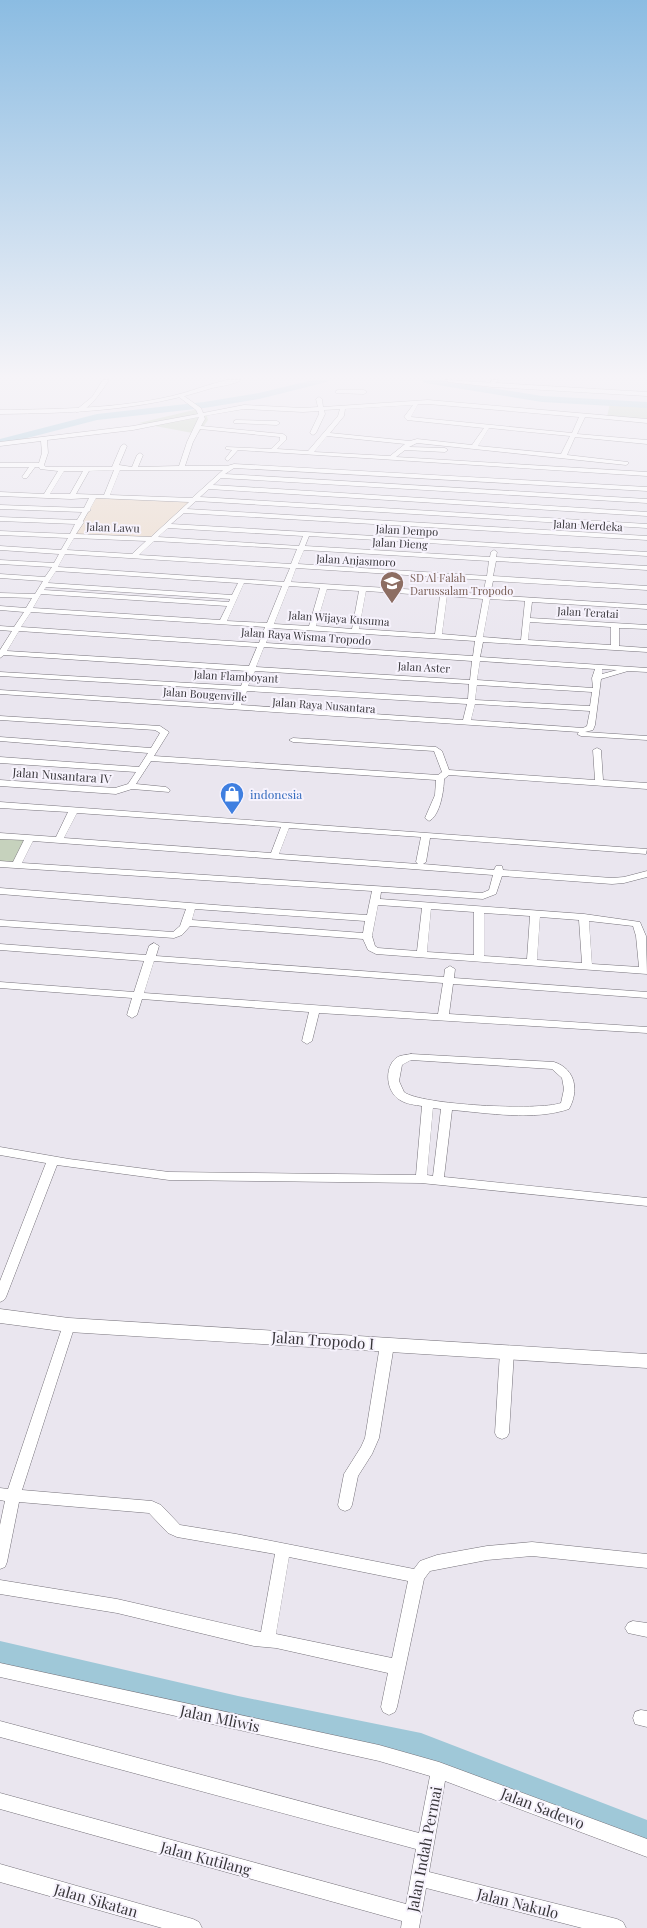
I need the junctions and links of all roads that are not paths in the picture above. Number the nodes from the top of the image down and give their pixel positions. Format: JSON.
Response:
{"nodes":[{"id":1,"x":30,"y":470,"type":"edge"},
{"id":2,"x":61,"y":470,"type":"edge"},
{"id":3,"x":87,"y":470,"type":"edge"},
{"id":4,"x":115,"y":470,"type":"edge"},
{"id":5,"x":226,"y":470,"type":"edge"},
{"id":6,"x":326,"y":470,"type":"edge"},
{"id":7,"x":513,"y":470,"type":"edge"},
{"id":8,"x":584,"y":470,"type":"edge"},
{"id":9,"x":336,"y":471,"type":"junction"},
{"id":10,"x":602,"y":471,"type":"joint"},
{"id":11,"x":647,"y":474,"type":"edge"},
{"id":12,"x":220,"y":476,"type":"junction"},
{"id":13,"x":25,"y":478,"type":"dead end"},
{"id":14,"x":511,"y":481,"type":"junction"},
{"id":15,"x":330,"y":482,"type":"junction"},
{"id":16,"x":208,"y":487,"type":"junction"},
{"id":17,"x":647,"y":489,"type":"edge"},
{"id":18,"x":509,"y":493,"type":"junction"},
{"id":19,"x":0,"y":494,"type":"edge"},
{"id":20,"x":326,"y":494,"type":"junction"},
{"id":21,"x":46,"y":496,"type":"junction"},
{"id":22,"x":71,"y":497,"type":"junction"},
{"id":23,"x":94,"y":497,"type":"junction"},
{"id":24,"x":106,"y":497,"type":"junction"},
{"id":25,"x":194,"y":499,"type":"junction"},
{"id":26,"x":647,"y":501,"type":"edge"},
{"id":27,"x":320,"y":506,"type":"junction"},
{"id":28,"x":506,"y":506,"type":"junction"},
{"id":29,"x":0,"y":507,"type":"edge"},
{"id":30,"x":88,"y":510,"type":"junction"},
{"id":31,"x":182,"y":511,"type":"junction"},
{"id":32,"x":647,"y":514,"type":"edge"},
{"id":33,"x":502,"y":517,"type":"junction"},
{"id":34,"x":0,"y":519,"type":"edge"},
{"id":35,"x":81,"y":522,"type":"junction"},
{"id":36,"x":166,"y":526,"type":"junction"},
{"id":37,"x":647,"y":526,"type":"edge"},
{"id":38,"x":498,"y":529,"type":"junction"},
{"id":39,"x":0,"y":533,"type":"edge"},
{"id":40,"x":307,"y":534,"type":"junction"},
{"id":41,"x":73,"y":536,"type":"junction"},
{"id":42,"x":647,"y":538,"type":"edge"},
{"id":43,"x":152,"y":539,"type":"junction"},
{"id":44,"x":495,"y":545,"type":"junction"},
{"id":45,"x":0,"y":548,"type":"edge"},
{"id":46,"x":302,"y":548,"type":"junction"},
{"id":47,"x":65,"y":551,"type":"junction"},
{"id":48,"x":647,"y":554,"type":"edge"},
{"id":49,"x":134,"y":556,"type":"junction"},
{"id":50,"x":492,"y":558,"type":"junction"},
{"id":51,"x":0,"y":562,"type":"edge"},
{"id":52,"x":294,"y":566,"type":"junction"},
{"id":53,"x":55,"y":567,"type":"junction"},
{"id":54,"x":647,"y":568,"type":"edge"},
{"id":55,"x":151,"y":575,"type":"junction"},
{"id":56,"x":0,"y":576,"type":"edge"},
{"id":57,"x":489,"y":578,"type":"junction"},
{"id":58,"x":242,"y":581,"type":"junction"},
{"id":59,"x":286,"y":584,"type":"junction"},
{"id":60,"x":324,"y":586,"type":"junction"},
{"id":61,"x":42,"y":588,"type":"junction"},
{"id":62,"x":647,"y":588,"type":"edge"},
{"id":63,"x":363,"y":589,"type":"junction"},
{"id":64,"x":142,"y":592,"type":"junction"},
{"id":65,"x":444,"y":594,"type":"junction"},
{"id":66,"x":0,"y":595,"type":"edge"},
{"id":67,"x":487,"y":597,"type":"junction"},
{"id":68,"x":138,"y":599,"type":"junction"},
{"id":69,"x":529,"y":600,"type":"junction"},
{"id":70,"x":233,"y":601,"type":"junction"},
{"id":71,"x":647,"y":607,"type":"edge"},
{"id":72,"x":0,"y":608,"type":"edge"},
{"id":73,"x":28,"y":610,"type":"junction"},
{"id":74,"x":130,"y":616,"type":"junction"},
{"id":75,"x":527,"y":620,"type":"junction"},
{"id":76,"x":223,"y":622,"type":"junction"},
{"id":77,"x":270,"y":624,"type":"junction"},
{"id":78,"x":615,"y":625,"type":"junction"},
{"id":79,"x":312,"y":627,"type":"junction"},
{"id":80,"x":647,"y":627,"type":"edge"},
{"id":81,"x":0,"y":628,"type":"edge"},
{"id":82,"x":18,"y":628,"type":"junction"},
{"id":83,"x":355,"y":630,"type":"junction"},
{"id":84,"x":438,"y":636,"type":"junction"},
{"id":85,"x":480,"y":639,"type":"junction"},
{"id":86,"x":524,"y":642,"type":"junction"},
{"id":87,"x":262,"y":645,"type":"junction"},
{"id":88,"x":616,"y":648,"type":"junction"},
{"id":89,"x":647,"y":650,"type":"edge"},
{"id":90,"x":1,"y":655,"type":"edge"},
{"id":91,"x":476,"y":659,"type":"junction"},
{"id":92,"x":599,"y":666,"type":"junction"},
{"id":93,"x":610,"y":667,"type":"junction"},
{"id":94,"x":252,"y":668,"type":"junction"},
{"id":95,"x":647,"y":670,"type":"edge"},
{"id":96,"x":625,"y":671,"type":"junction"},
{"id":97,"x":0,"y":674,"type":"edge"},
{"id":98,"x":647,"y":676,"type":"edge"},
{"id":99,"x":596,"y":678,"type":"junction"},
{"id":100,"x":474,"y":681,"type":"junction"},
{"id":101,"x":244,"y":687,"type":"junction"},
{"id":102,"x":595,"y":690,"type":"junction"},
{"id":103,"x":0,"y":694,"type":"edge"},
{"id":104,"x":471,"y":703,"type":"junction"},
{"id":105,"x":236,"y":707,"type":"junction"},
{"id":106,"x":593,"y":709,"type":"junction"},
{"id":107,"x":0,"y":718,"type":"edge"},
{"id":108,"x":467,"y":721,"type":"junction"},
{"id":109,"x":647,"y":738,"type":"edge"},
{"id":110,"x":0,"y":739,"type":"edge"},
{"id":111,"x":293,"y":740,"type":"dead end"},
{"id":112,"x":597,"y":750,"type":"dead end"},
{"id":113,"x":151,"y":754,"type":"junction"},
{"id":114,"x":0,"y":760,"type":"edge"},
{"id":115,"x":141,"y":770,"type":"junction"},
{"id":116,"x":443,"y":775,"type":"junction"},
{"id":117,"x":0,"y":783,"type":"edge"},
{"id":118,"x":599,"y":783,"type":"junction"},
{"id":119,"x":647,"y":786,"type":"edge"},
{"id":120,"x":127,"y":788,"type":"junction"},
{"id":121,"x":166,"y":790,"type":"dead end"},
{"id":122,"x":0,"y":805,"type":"edge"},
{"id":123,"x":74,"y":810,"type":"junction"},
{"id":124,"x":429,"y":818,"type":"dead end"},
{"id":125,"x":286,"y":825,"type":"junction"},
{"id":126,"x":0,"y":831,"type":"edge"},
{"id":127,"x":426,"y":835,"type":"junction"},
{"id":128,"x":0,"y":836,"type":"edge"},
{"id":129,"x":30,"y":838,"type":"junction"},
{"id":130,"x":60,"y":838,"type":"junction"},
{"id":131,"x":647,"y":843,"type":"edge"},
{"id":132,"x":646,"y":851,"type":"edge"},
{"id":133,"x":275,"y":854,"type":"junction"},
{"id":134,"x":647,"y":858,"type":"edge"},
{"id":135,"x":421,"y":862,"type":"junction"},
{"id":136,"x":0,"y":864,"type":"edge"},
{"id":137,"x":16,"y":865,"type":"junction"},
{"id":138,"x":498,"y":870,"type":"junction"},
{"id":139,"x":647,"y":874,"type":"edge"},
{"id":140,"x":377,"y":889,"type":"junction"},
{"id":141,"x":0,"y":891,"type":"edge"},
{"id":142,"x":375,"y":902,"type":"junction"},
{"id":143,"x":191,"y":906,"type":"junction"},
{"id":144,"x":427,"y":906,"type":"junction"},
{"id":145,"x":479,"y":910,"type":"junction"},
{"id":146,"x":535,"y":914,"type":"junction"},
{"id":147,"x":370,"y":918,"type":"junction"},
{"id":148,"x":584,"y":918,"type":"junction"},
{"id":149,"x":0,"y":923,"type":"edge"},
{"id":150,"x":187,"y":923,"type":"junction"},
{"id":151,"x":367,"y":936,"type":"junction"},
{"id":152,"x":644,"y":936,"type":"edge"},
{"id":153,"x":154,"y":946,"type":"dead end"},
{"id":154,"x":0,"y":947,"type":"edge"},
{"id":155,"x":422,"y":955,"type":"junction"},
{"id":156,"x":150,"y":958,"type":"junction"},
{"id":157,"x":479,"y":958,"type":"junction"},
{"id":158,"x":532,"y":963,"type":"junction"},
{"id":159,"x":588,"y":967,"type":"junction"},
{"id":160,"x":450,"y":969,"type":"dead end"},
{"id":161,"x":645,"y":971,"type":"edge"},
{"id":162,"x":448,"y":980,"type":"junction"},
{"id":163,"x":0,"y":985,"type":"edge"},
{"id":164,"x":139,"y":995,"type":"junction"},
{"id":165,"x":647,"y":995,"type":"edge"},
{"id":166,"x":315,"y":1010,"type":"junction"},
{"id":167,"x":132,"y":1015,"type":"dead end"},
{"id":168,"x":443,"y":1017,"type":"junction"},
{"id":169,"x":647,"y":1030,"type":"edge"},
{"id":170,"x":307,"y":1041,"type":"dead end"},
{"id":171,"x":428,"y":1104,"type":"junction"},
{"id":172,"x":447,"y":1105,"type":"junction"},
{"id":173,"x":0,"y":1151,"type":"edge"},
{"id":174,"x":53,"y":1160,"type":"junction"},
{"id":175,"x":421,"y":1179,"type":"junction"},
{"id":176,"x":438,"y":1180,"type":"junction"},
{"id":177,"x":647,"y":1202,"type":"edge"},
{"id":178,"x":0,"y":1297,"type":"edge"},
{"id":179,"x":0,"y":1316,"type":"edge"},
{"id":180,"x":69,"y":1325,"type":"junction"},
{"id":181,"x":386,"y":1345,"type":"junction"},
{"id":182,"x":508,"y":1352,"type":"junction"},
{"id":183,"x":647,"y":1361,"type":"edge"},
{"id":184,"x":502,"y":1433,"type":"dead end"},
{"id":185,"x":7,"y":1495,"type":"edge"},
{"id":186,"x":345,"y":1505,"type":"dead end"},
{"id":187,"x":283,"y":1550,"type":"junction"},
{"id":188,"x":647,"y":1561,"type":"edge"},
{"id":189,"x":0,"y":1562,"type":"edge"},
{"id":190,"x":417,"y":1576,"type":"junction"},
{"id":191,"x":0,"y":1587,"type":"edge"},
{"id":192,"x":268,"y":1640,"type":"junction"},
{"id":193,"x":397,"y":1667,"type":"junction"},
{"id":194,"x":0,"y":1670,"type":"edge"},
{"id":195,"x":390,"y":1707,"type":"dead end"},
{"id":196,"x":0,"y":1729,"type":"edge"},
{"id":197,"x":439,"y":1770,"type":"junction"},
{"id":198,"x":0,"y":1801,"type":"edge"},
{"id":199,"x":425,"y":1843,"type":"junction"},
{"id":200,"x":647,"y":1848,"type":"edge"},
{"id":201,"x":0,"y":1873,"type":"edge"},
{"id":202,"x":419,"y":1878,"type":"junction"},
{"id":203,"x":411,"y":1921,"type":"edge"},
{"id":204,"x":193,"y":1928,"type":"edge"},
{"id":205,"x":618,"y":1928,"type":"edge"}],
"edges":[{"from":1,"to":13,"type":"street"},
{"from":2,"to":21,"type":"street"},
{"from":3,"to":22,"type":"street"},
{"from":4,"to":24,"type":"street"},
{"from":5,"to":12,"type":"street"},
{"from":6,"to":9,"type":"street"},
{"from":7,"to":14,"type":"street"},
{"from":8,"to":10,"type":"street"},
{"from":9,"to":14,"type":"street"},
{"from":9,"to":15,"type":"street"},
{"from":10,"to":11,"type":"street"},
{"from":12,"to":15,"type":"street"},
{"from":12,"to":16,"type":"street"},
{"from":14,"to":17,"type":"street"},
{"from":14,"to":18,"type":"street"},
{"from":15,"to":18,"type":"street"},
{"from":15,"to":20,"type":"street"},
{"from":16,"to":20,"type":"street"},
{"from":16,"to":25,"type":"street"},
{"from":18,"to":26,"type":"street"},
{"from":18,"to":28,"type":"street"},
{"from":19,"to":21,"type":"street"},
{"from":20,"to":27,"type":"street"},
{"from":20,"to":28,"type":"street"},
{"from":21,"to":22,"type":"street"},
{"from":22,"to":23,"type":"street"},
{"from":23,"to":24,"type":"street"},
{"from":23,"to":30,"type":"street"},
{"from":24,"to":25,"type":"street"},
{"from":25,"to":27,"type":"street"},
{"from":25,"to":31,"type":"street"},
{"from":27,"to":33,"type":"street"},
{"from":28,"to":32,"type":"street"},
{"from":28,"to":33,"type":"street"},
{"from":29,"to":30,"type":"street"},
{"from":30,"to":35,"type":"street"},
{"from":31,"to":36,"type":"street"},
{"from":31,"to":38,"type":"street","name":"Jalan Merdeka"},
{"from":33,"to":37,"type":"street"},
{"from":33,"to":38,"type":"street"},
{"from":34,"to":35,"type":"street"},
{"from":35,"to":41,"type":"street"},
{"from":36,"to":40,"type":"street","name":"Jalan Dempo"},
{"from":36,"to":43,"type":"street"},
{"from":38,"to":42,"type":"street","name":"Jalan Merdeka"},
{"from":38,"to":44,"type":"street"},
{"from":39,"to":41,"type":"street","name":"Jalan Lawu"},
{"from":40,"to":44,"type":"street","name":"Jalan Dempo"},
{"from":40,"to":46,"type":"street"},
{"from":41,"to":43,"type":"street","name":"Jalan Lawu"},
{"from":41,"to":47,"type":"street"},
{"from":43,"to":46,"type":"street","name":"Jalan Dieng"},
{"from":43,"to":49,"type":"street"},
{"from":44,"to":48,"type":"street","name":"Jalan Dempo"},
{"from":44,"to":50,"type":"street"},
{"from":45,"to":47,"type":"street","name":"Jalan Anjasmoro"},
{"from":46,"to":50,"type":"street","name":"Jalan Dieng"},
{"from":46,"to":52,"type":"street"},
{"from":47,"to":49,"type":"street","name":"Jalan Anjasmoro"},
{"from":47,"to":53,"type":"street"},
{"from":49,"to":52,"type":"street","name":"Jalan Anjasmoro"},
{"from":50,"to":54,"type":"street","name":"Jalan Dieng"},
{"from":50,"to":57,"type":"street"},
{"from":51,"to":53,"type":"street"},
{"from":52,"to":57,"type":"street","name":"Jalan Anjasmoro"},
{"from":52,"to":59,"type":"street"},
{"from":53,"to":55,"type":"street"},
{"from":53,"to":61,"type":"street"},
{"from":55,"to":58,"type":"street"},
{"from":55,"to":64,"type":"street"},
{"from":56,"to":61,"type":"street"},
{"from":57,"to":62,"type":"street","name":"Jalan Anjasmoro"},
{"from":57,"to":67,"type":"street"},
{"from":58,"to":59,"type":"street"},
{"from":58,"to":70,"type":"street"},
{"from":59,"to":60,"type":"street"},
{"from":59,"to":77,"type":"street"},
{"from":60,"to":63,"type":"street"},
{"from":60,"to":79,"type":"street"},
{"from":61,"to":64,"type":"street"},
{"from":61,"to":66,"type":"street"},
{"from":61,"to":68,"type":"street"},
{"from":61,"to":73,"type":"street"},
{"from":63,"to":65,"type":"street"},
{"from":63,"to":83,"type":"street"},
{"from":64,"to":70,"type":"street"},
{"from":65,"to":67,"type":"street"},
{"from":65,"to":84,"type":"street"},
{"from":67,"to":69,"type":"street"},
{"from":67,"to":85,"type":"street"},
{"from":68,"to":70,"type":"street"},
{"from":68,"to":74,"type":"street"},
{"from":69,"to":71,"type":"street"},
{"from":69,"to":75,"type":"street"},
{"from":70,"to":76,"type":"street"},
{"from":72,"to":73,"type":"street","name":"Jalan Wijaya Kusuma"},
{"from":73,"to":74,"type":"street","name":"Jalan Wijaya Kusuma"},
{"from":73,"to":82,"type":"street"},
{"from":74,"to":76,"type":"street","name":"Jalan Wijaya Kusuma"},
{"from":75,"to":78,"type":"street","name":"Jalan Teratai"},
{"from":75,"to":86,"type":"street"},
{"from":76,"to":77,"type":"street","name":"Jalan Wijaya Kusuma"},
{"from":77,"to":79,"type":"street","name":"Jalan Wijaya Kusuma"},
{"from":77,"to":87,"type":"street"},
{"from":78,"to":80,"type":"street","name":"Jalan Teratai"},
{"from":78,"to":88,"type":"street"},
{"from":79,"to":83,"type":"street","name":"Jalan Wijaya Kusuma"},
{"from":81,"to":82,"type":"street","name":"Jalan Raya Wisma Tropodo"},
{"from":82,"to":87,"type":"street","name":"Jalan Raya Wisma Tropodo"},
{"from":82,"to":90,"type":"street"},
{"from":83,"to":84,"type":"street","name":"Jalan Wijaya Kusuma"},
{"from":84,"to":85,"type":"street","name":"Jalan Wijaya Kusuma"},
{"from":85,"to":86,"type":"street","name":"Jalan Wijaya Kusuma"},
{"from":85,"to":91,"type":"street"},
{"from":86,"to":88,"type":"street","name":"Jalan Wijaya Kusuma"},
{"from":87,"to":91,"type":"street","name":"Jalan Raya Wisma Tropodo"},
{"from":87,"to":94,"type":"street"},
{"from":88,"to":89,"type":"street","name":"Jalan Wijaya Kusuma"},
{"from":90,"to":94,"type":"street","name":"Jalan Aster"},
{"from":91,"to":92,"type":"street","name":"Jalan Raya Wisma Tropodo"},
{"from":91,"to":100,"type":"street"},
{"from":92,"to":93,"type":"street","name":"Jalan Raya Wisma Tropodo"},
{"from":92,"to":99,"type":"street"},
{"from":93,"to":95,"type":"street"},
{"from":93,"to":96,"type":"street"},
{"from":94,"to":100,"type":"street","name":"Jalan Aster"},
{"from":94,"to":101,"type":"street"},
{"from":96,"to":98,"type":"street"},
{"from":96,"to":99,"type":"street"},
{"from":97,"to":101,"type":"street","name":"Jalan Flamboyant"},
{"from":99,"to":102,"type":"street"},
{"from":100,"to":102,"type":"street","name":"Jalan Aster"},
{"from":100,"to":104,"type":"street"},
{"from":101,"to":104,"type":"street","name":"Jalan Flamboyant"},
{"from":101,"to":105,"type":"street"},
{"from":102,"to":106,"type":"street"},
{"from":103,"to":105,"type":"street","name":"Jalan Bougenville"},
{"from":103,"to":109,"type":"street","name":"Jalan Raya Nusantara"},
{"from":104,"to":106,"type":"street","name":"Jalan Flamboyant"},
{"from":104,"to":108,"type":"street"},
{"from":105,"to":108,"type":"street","name":"Jalan Bougenville"},
{"from":106,"to":108,"type":"street","name":"Jalan Bougenville"},
{"from":107,"to":113,"type":"street"},
{"from":110,"to":113,"type":"street"},
{"from":111,"to":116,"type":"street"},
{"from":112,"to":118,"type":"street"},
{"from":113,"to":115,"type":"street"},
{"from":113,"to":116,"type":"street"},
{"from":114,"to":115,"type":"street"},
{"from":115,"to":120,"type":"street"},
{"from":116,"to":118,"type":"street"},
{"from":116,"to":124,"type":"street"},
{"from":117,"to":120,"type":"street","name":"Jalan Nusantara IV"},
{"from":118,"to":119,"type":"street"},
{"from":120,"to":121,"type":"street","name":"Jalan Nusantara IV"},
{"from":122,"to":123,"type":"street"},
{"from":123,"to":125,"type":"street"},
{"from":123,"to":130,"type":"street"},
{"from":125,"to":127,"type":"street"},
{"from":125,"to":133,"type":"street"},
{"from":126,"to":130,"type":"street"},
{"from":127,"to":132,"type":"street"},
{"from":127,"to":135,"type":"street"},
{"from":128,"to":129,"type":"street"},
{"from":129,"to":130,"type":"street"},
{"from":129,"to":137,"type":"street"},
{"from":130,"to":133,"type":"street"},
{"from":131,"to":132,"type":"street"},
{"from":132,"to":134,"type":"street"},
{"from":133,"to":135,"type":"street"},
{"from":133,"to":138,"type":"street"},
{"from":135,"to":138,"type":"street"},
{"from":136,"to":137,"type":"street"},
{"from":137,"to":140,"type":"street"},
{"from":138,"to":139,"type":"street"},
{"from":138,"to":140,"type":"street"},
{"from":140,"to":142,"type":"street"},
{"from":141,"to":143,"type":"street"},
{"from":142,"to":144,"type":"street"},
{"from":142,"to":147,"type":"street"},
{"from":143,"to":147,"type":"street"},
{"from":143,"to":150,"type":"street"},
{"from":144,"to":145,"type":"street"},
{"from":144,"to":155,"type":"street"},
{"from":145,"to":146,"type":"street"},
{"from":145,"to":157,"type":"street"},
{"from":146,"to":148,"type":"street"},
{"from":146,"to":158,"type":"street"},
{"from":147,"to":151,"type":"street"},
{"from":148,"to":152,"type":"street"},
{"from":148,"to":159,"type":"street"},
{"from":149,"to":150,"type":"street"},
{"from":150,"to":151,"type":"street"},
{"from":151,"to":155,"type":"street"},
{"from":152,"to":161,"type":"street"},
{"from":153,"to":156,"type":"street"},
{"from":154,"to":156,"type":"street"},
{"from":155,"to":157,"type":"street"},
{"from":156,"to":162,"type":"street"},
{"from":156,"to":164,"type":"street"},
{"from":157,"to":158,"type":"street"},
{"from":158,"to":159,"type":"street"},
{"from":159,"to":161,"type":"street"},
{"from":160,"to":162,"type":"street"},
{"from":162,"to":165,"type":"street"},
{"from":162,"to":168,"type":"street"},
{"from":163,"to":164,"type":"street"},
{"from":164,"to":166,"type":"street"},
{"from":164,"to":167,"type":"street"},
{"from":166,"to":168,"type":"street"},
{"from":166,"to":170,"type":"street"},
{"from":168,"to":169,"type":"street"},
{"from":171,"to":172,"type":"street"},
{"from":171,"to":172,"type":"street"},
{"from":171,"to":175,"type":"street"},
{"from":172,"to":176,"type":"street"},
{"from":173,"to":174,"type":"street"},
{"from":174,"to":175,"type":"street"},
{"from":174,"to":178,"type":"street"},
{"from":175,"to":176,"type":"street"},
{"from":176,"to":177,"type":"street"},
{"from":179,"to":180,"type":"street","name":"Jalan Tropodo I"},
{"from":180,"to":181,"type":"street","name":"Jalan Tropodo I"},
{"from":180,"to":185,"type":"street"},
{"from":181,"to":182,"type":"street","name":"Jalan Tropodo I"},
{"from":181,"to":186,"type":"street"},
{"from":182,"to":183,"type":"street","name":"Jalan Tropodo I"},
{"from":182,"to":184,"type":"street"},
{"from":185,"to":187,"type":"street"},
{"from":185,"to":189,"type":"street"},
{"from":187,"to":190,"type":"street"},
{"from":187,"to":192,"type":"street"},
{"from":188,"to":190,"type":"street"},
{"from":190,"to":193,"type":"street"},
{"from":191,"to":192,"type":"street"},
{"from":192,"to":193,"type":"street"},
{"from":193,"to":195,"type":"street"},
{"from":194,"to":197,"type":"street","name":"Jalan Mliwis"},
{"from":196,"to":199,"type":"street"},
{"from":197,"to":199,"type":"street","name":"Jalan Indah Permai"},
{"from":197,"to":200,"type":"street","name":"Jalan Sadewo"},
{"from":198,"to":203,"type":"street","name":"Jalan Kutilang"},
{"from":199,"to":202,"type":"street","name":"Jalan Indah Permai"},
{"from":201,"to":204,"type":"street","name":"Jalan Sikatan"},
{"from":202,"to":203,"type":"street","name":"Jalan Indah Permai"},
{"from":202,"to":205,"type":"street","name":"Jalan Nakulo"}]}
